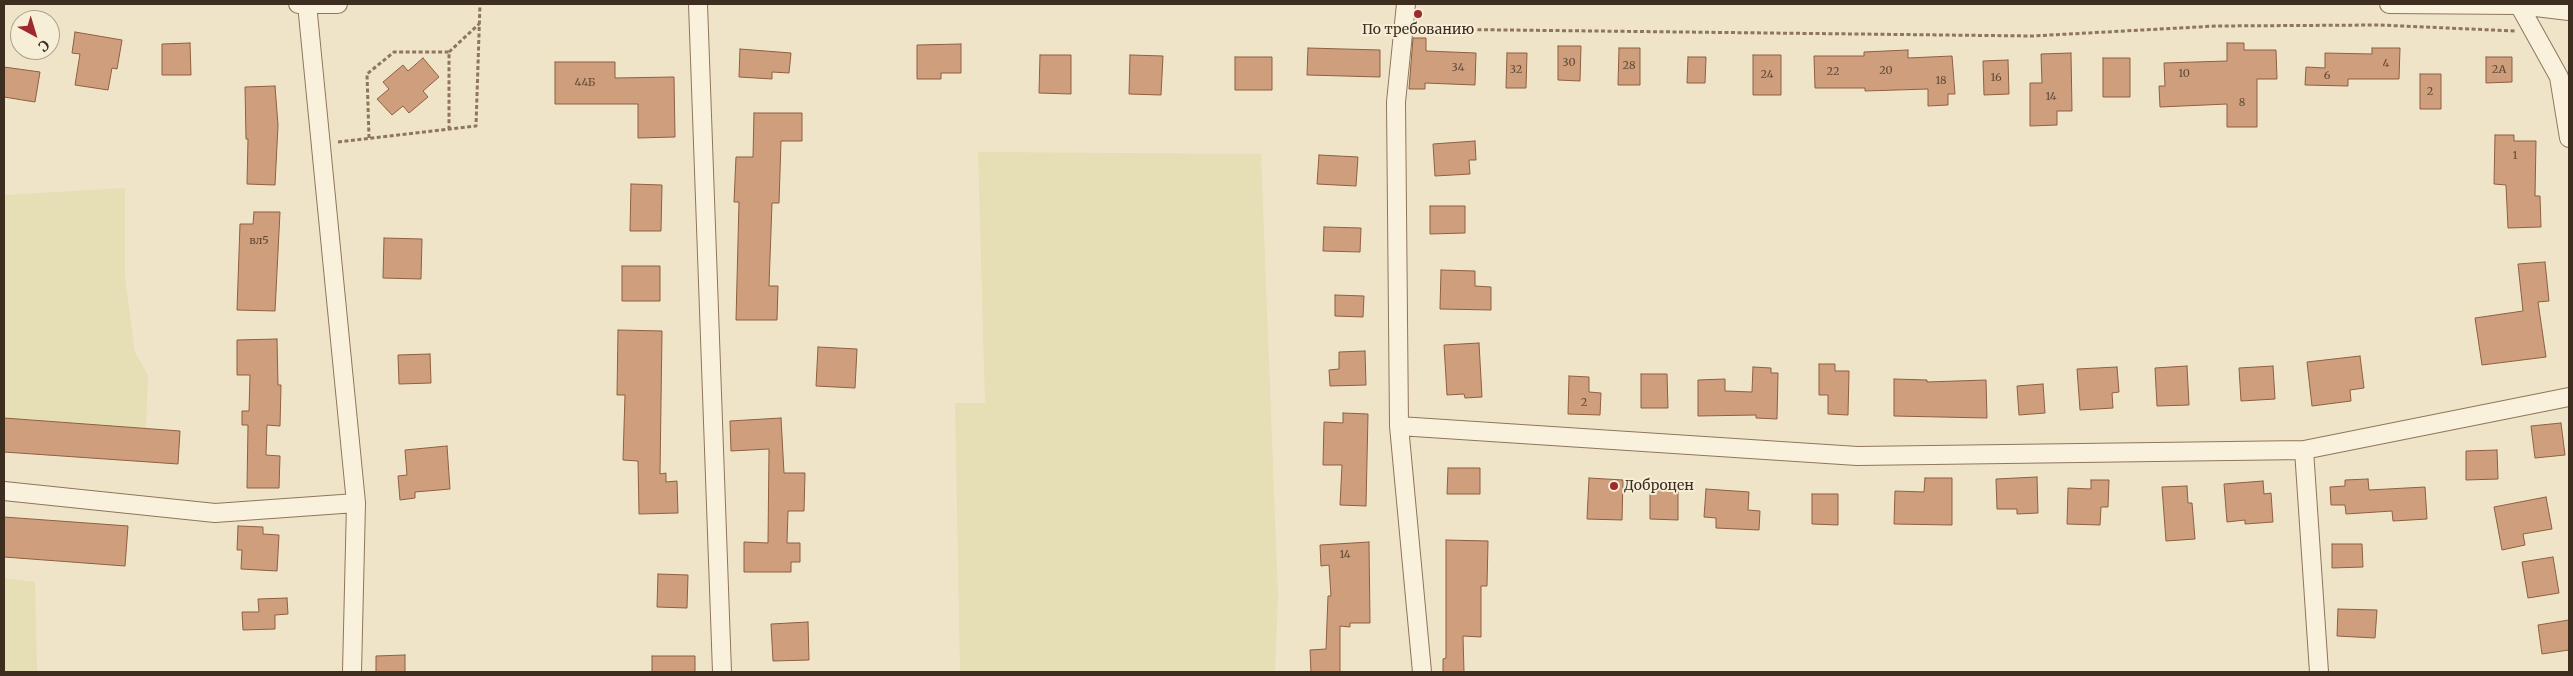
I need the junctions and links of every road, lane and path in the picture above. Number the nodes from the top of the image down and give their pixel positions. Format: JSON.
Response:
{"nodes":[{"id":1,"x":304,"y":4,"type":"edge"},
{"id":2,"x":338,"y":4,"type":"edge"},
{"id":3,"x":480,"y":4,"type":"edge"},
{"id":4,"x":698,"y":4,"type":"edge"},
{"id":5,"x":1406,"y":4,"type":"edge"},
{"id":6,"x":2389,"y":4,"type":"edge"},
{"id":7,"x":2519,"y":5,"type":"edge"},
{"id":8,"x":2569,"y":11,"type":"edge"},
{"id":9,"x":479,"y":24,"type":"junction"},
{"id":10,"x":1404,"y":29,"type":"junction"},
{"id":11,"x":2533,"y":31,"type":"junction"},
{"id":12,"x":449,"y":52,"type":"junction"},
{"id":13,"x":449,"y":129,"type":"junction"},
{"id":14,"x":369,"y":138,"type":"junction"},
{"id":15,"x":2569,"y":138,"type":"edge"},
{"id":16,"x":321,"y":144,"type":"junction"},
{"id":17,"x":2569,"y":397,"type":"edge"},
{"id":18,"x":1399,"y":426,"type":"junction"},
{"id":19,"x":2304,"y":450,"type":"junction"},
{"id":20,"x":4,"y":491,"type":"edge"},
{"id":21,"x":356,"y":503,"type":"junction"},
{"id":22,"x":352,"y":672,"type":"edge"},
{"id":23,"x":722,"y":672,"type":"edge"},
{"id":24,"x":1422,"y":672,"type":"edge"},
{"id":25,"x":2319,"y":672,"type":"edge"}],
"edges":[{"from":1,"to":2,"type":"street"},
{"from":1,"to":16,"type":"street"},
{"from":3,"to":9,"type":"path"},
{"from":4,"to":23,"type":"street"},
{"from":5,"to":10,"type":"street"},
{"from":6,"to":7,"type":"street"},
{"from":7,"to":8,"type":"street"},
{"from":7,"to":11,"type":"street"},
{"from":9,"to":12,"type":"path"},
{"from":9,"to":13,"type":"path"},
{"from":10,"to":11,"type":"path"},
{"from":10,"to":18,"type":"street"},
{"from":11,"to":15,"type":"street"},
{"from":12,"to":13,"type":"path"},
{"from":12,"to":14,"type":"path"},
{"from":13,"to":14,"type":"path"},
{"from":14,"to":16,"type":"path"},
{"from":16,"to":21,"type":"street"},
{"from":17,"to":19,"type":"street"},
{"from":18,"to":19,"type":"street"},
{"from":18,"to":24,"type":"street"},
{"from":19,"to":25,"type":"street"},
{"from":20,"to":21,"type":"street"},
{"from":21,"to":22,"type":"street"}]}
